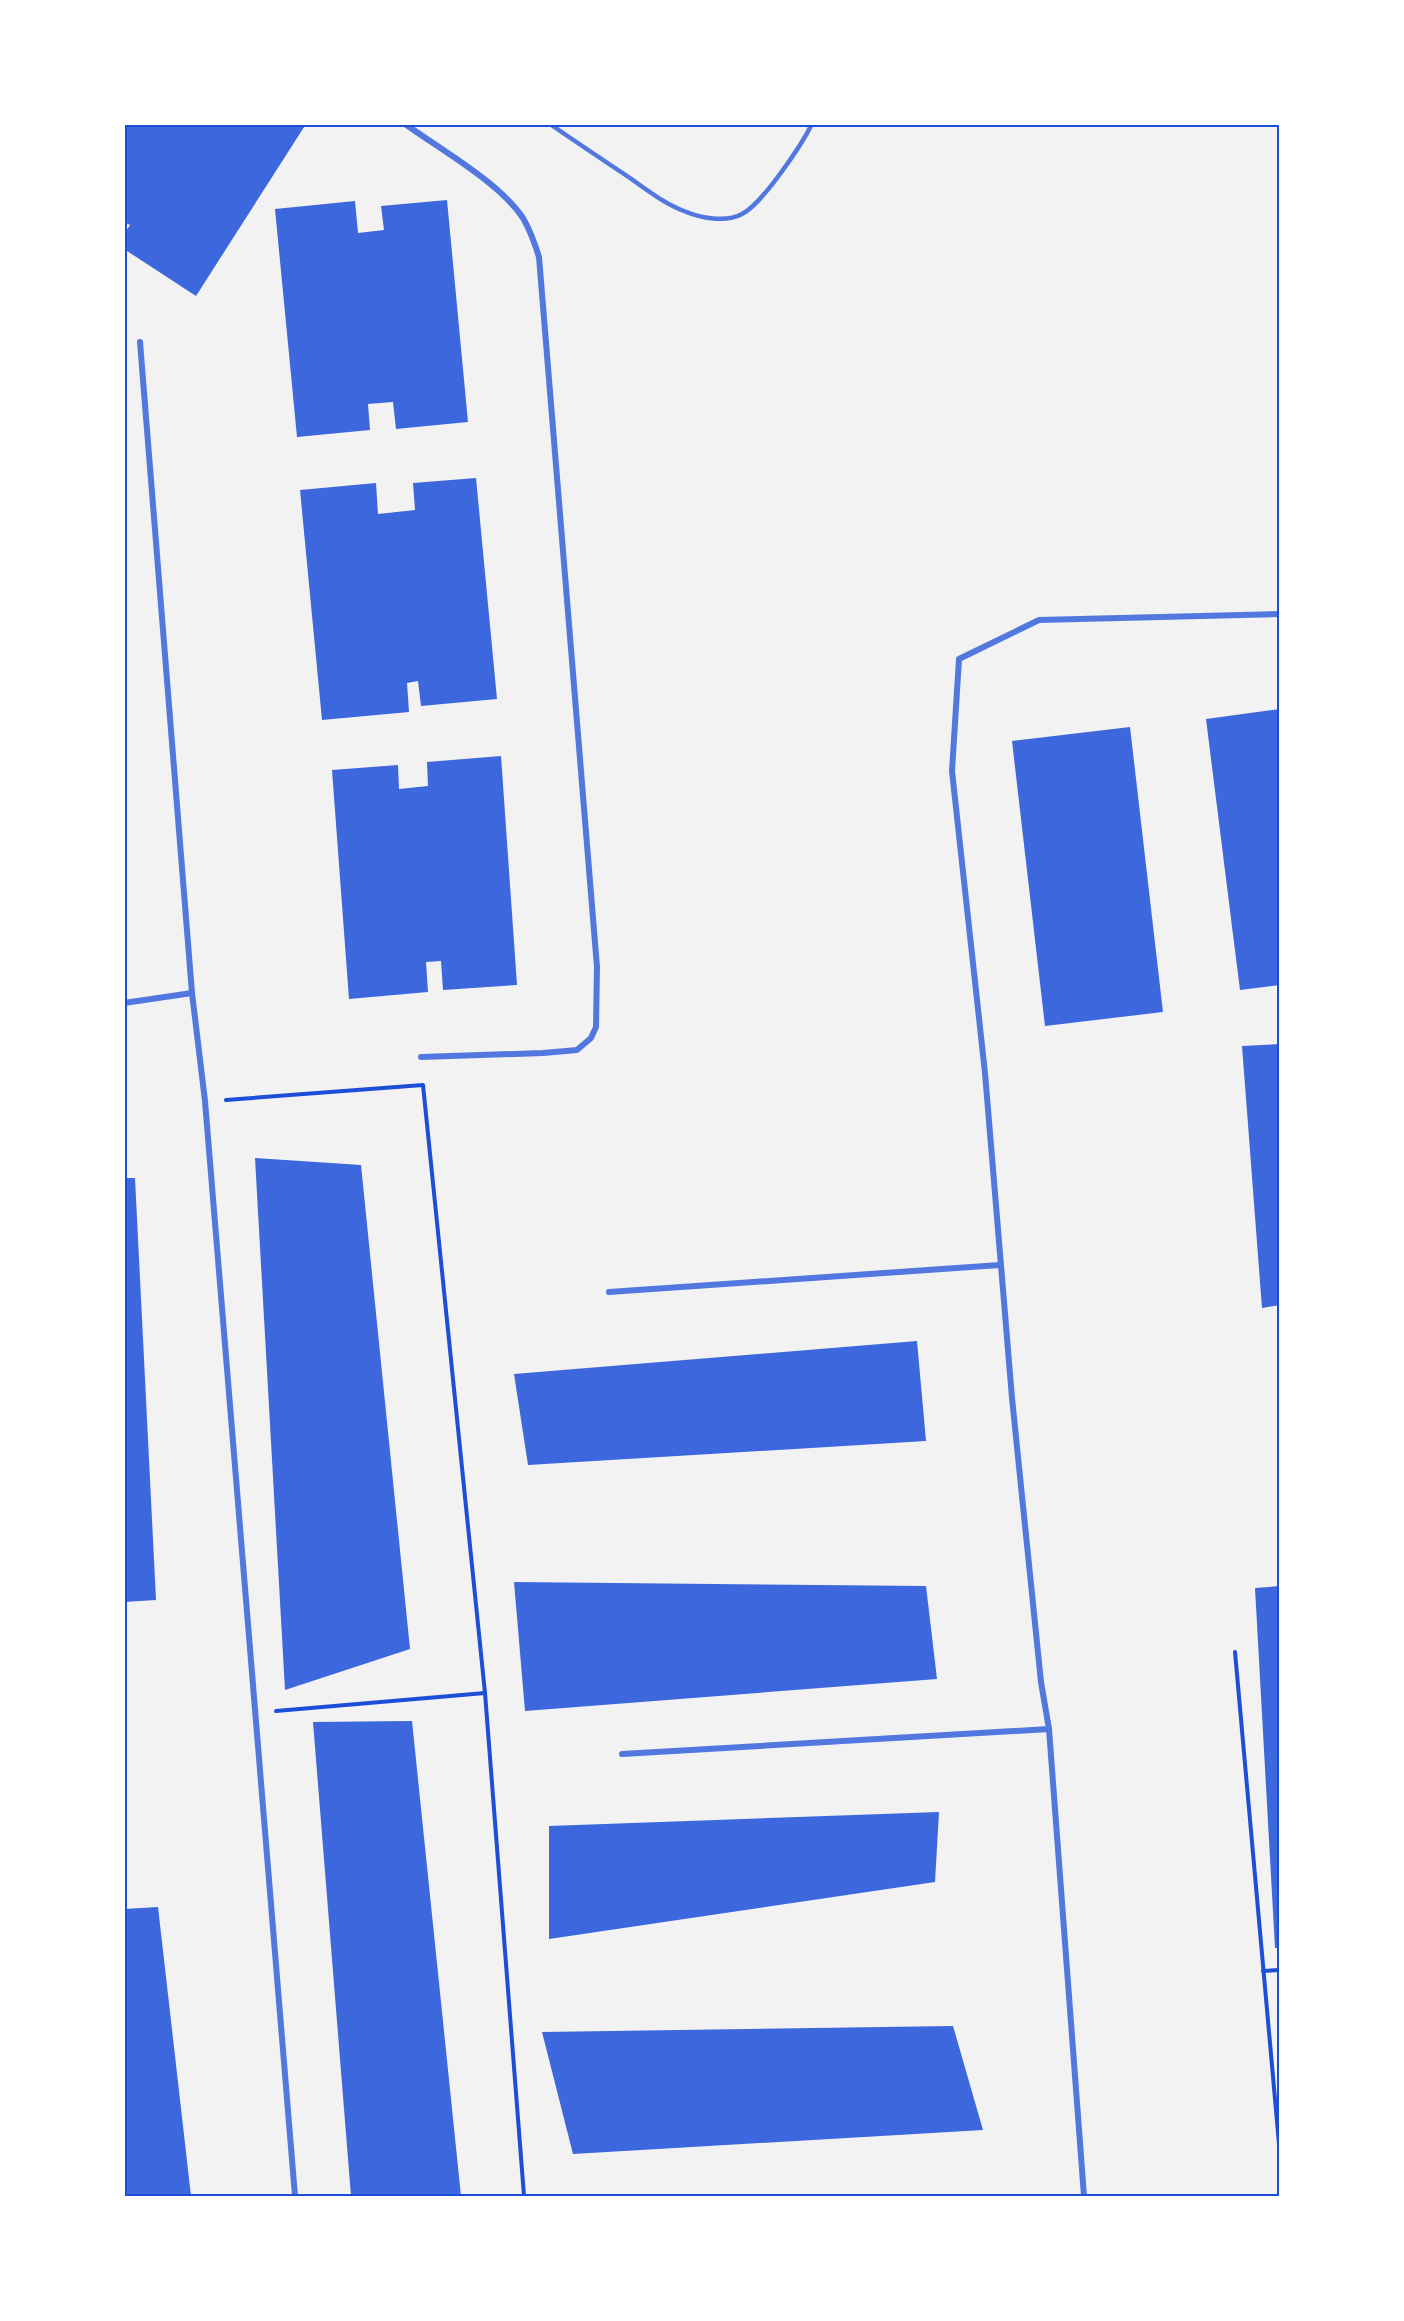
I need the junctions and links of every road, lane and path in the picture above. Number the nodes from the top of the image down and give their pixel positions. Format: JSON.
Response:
{"nodes":[{"id":1,"x":405,"y":124,"type":"edge"},
{"id":2,"x":550,"y":124,"type":"edge"},
{"id":3,"x":812,"y":124,"type":"edge"},
{"id":4,"x":140,"y":342,"type":"dead end"},
{"id":5,"x":1280,"y":614,"type":"edge"},
{"id":6,"x":192,"y":993,"type":"junction"},
{"id":7,"x":124,"y":1003,"type":"edge"},
{"id":8,"x":421,"y":1057,"type":"dead end"},
{"id":9,"x":205,"y":1101,"type":"junction"},
{"id":10,"x":1000,"y":1265,"type":"junction"},
{"id":11,"x":609,"y":1292,"type":"dead end"},
{"id":12,"x":1234,"y":1653,"type":"dead end"},
{"id":13,"x":485,"y":1693,"type":"junction"},
{"id":14,"x":254,"y":1713,"type":"junction"},
{"id":15,"x":1049,"y":1729,"type":"junction"},
{"id":16,"x":622,"y":1754,"type":"dead end"},
{"id":17,"x":1280,"y":1970,"type":"edge"},
{"id":18,"x":1263,"y":1971,"type":"junction"},
{"id":19,"x":1280,"y":2155,"type":"edge"},
{"id":20,"x":295,"y":2196,"type":"edge"},
{"id":21,"x":524,"y":2196,"type":"edge"},
{"id":22,"x":1084,"y":2196,"type":"edge"}],
"edges":[{"from":1,"to":8,"type":"street"},
{"from":2,"to":3,"type":"lane"},
{"from":4,"to":6,"type":"street"},
{"from":5,"to":10,"type":"street"},
{"from":6,"to":7,"type":"street"},
{"from":6,"to":9,"type":"street"},
{"from":9,"to":13,"type":"path"},
{"from":9,"to":14,"type":"street"},
{"from":10,"to":11,"type":"street"},
{"from":10,"to":15,"type":"street"},
{"from":12,"to":18,"type":"path"},
{"from":13,"to":14,"type":"path"},
{"from":13,"to":21,"type":"path"},
{"from":14,"to":20,"type":"street"},
{"from":15,"to":16,"type":"street"},
{"from":15,"to":22,"type":"street"},
{"from":17,"to":18,"type":"path"},
{"from":18,"to":19,"type":"path"}]}
